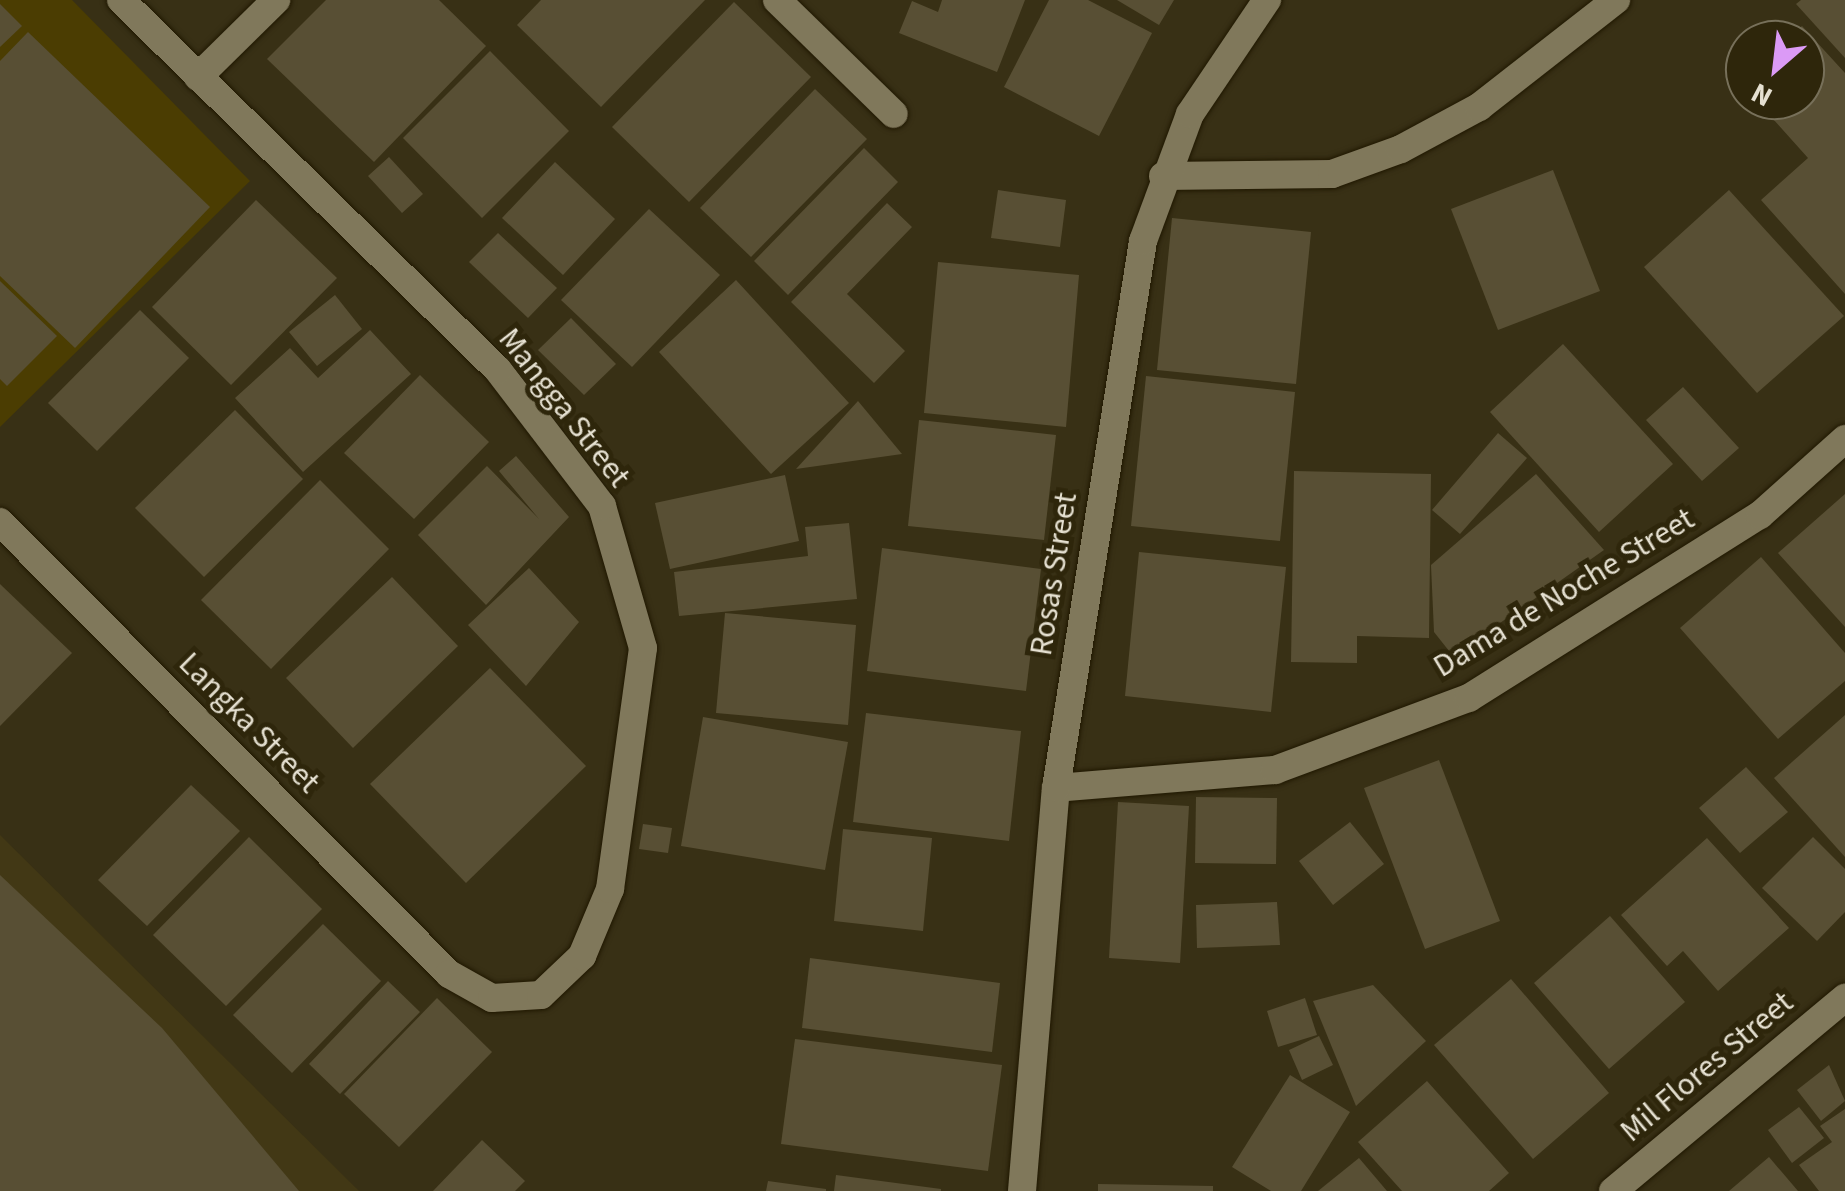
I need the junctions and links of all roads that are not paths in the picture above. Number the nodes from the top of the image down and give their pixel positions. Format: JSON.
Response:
{"nodes":[{"id":1,"x":121,"y":0,"type":"edge"},
{"id":2,"x":276,"y":0,"type":"edge"},
{"id":3,"x":778,"y":0,"type":"edge"},
{"id":4,"x":1267,"y":0,"type":"edge"},
{"id":5,"x":1616,"y":0,"type":"edge"},
{"id":6,"x":198,"y":77,"type":"junction"},
{"id":7,"x":894,"y":114,"type":"dead end"},
{"id":8,"x":1164,"y":176,"type":"junction"},
{"id":9,"x":1845,"y":438,"type":"edge"},
{"id":10,"x":0,"y":522,"type":"edge"},
{"id":11,"x":1056,"y":788,"type":"junction"},
{"id":12,"x":449,"y":974,"type":"joint"},
{"id":13,"x":1845,"y":998,"type":"edge"},
{"id":14,"x":1022,"y":1191,"type":"edge"},
{"id":15,"x":1613,"y":1191,"type":"edge"}],
"edges":[{"from":1,"to":6,"type":"street","name":"Mangga Street"},
{"from":2,"to":6,"type":"street"},
{"from":3,"to":7,"type":"street"},
{"from":4,"to":8,"type":"street","name":"Rosas Street"},
{"from":5,"to":8,"type":"street"},
{"from":6,"to":12,"type":"street","name":"Mangga Street"},
{"from":8,"to":11,"type":"street","name":"Rosas Street"},
{"from":9,"to":11,"type":"street","name":"Dama de Noche Street"},
{"from":10,"to":12,"type":"street","name":"Langka Street"},
{"from":11,"to":14,"type":"street","name":"Rosas Street"},
{"from":13,"to":15,"type":"street","name":"Mil Flores Street"}]}
